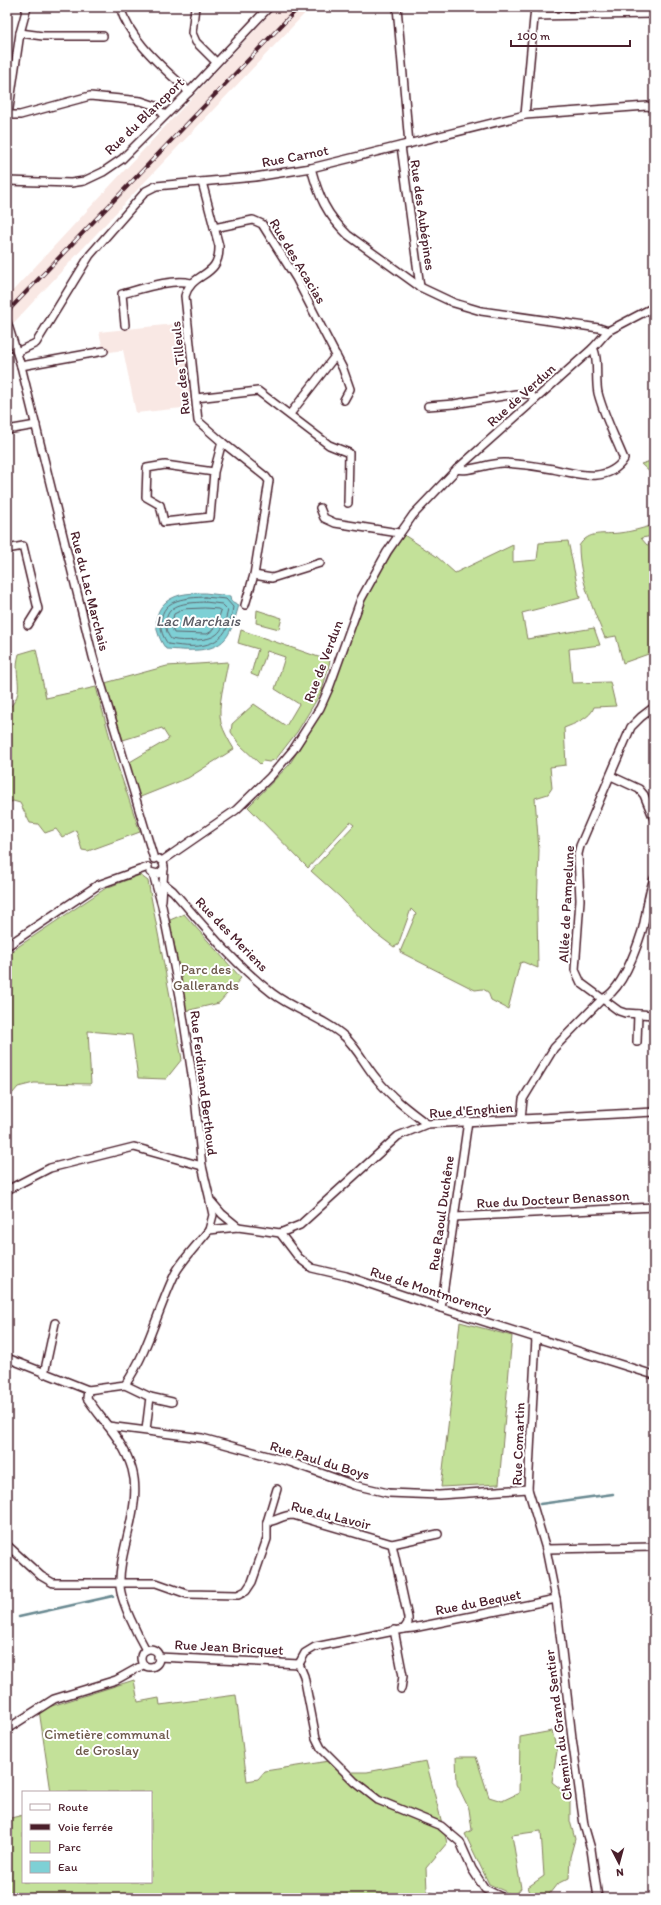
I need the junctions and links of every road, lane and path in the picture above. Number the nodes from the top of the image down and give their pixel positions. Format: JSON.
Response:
{"nodes":[{"id":1,"x":26,"y":7,"type":"edge"},
{"id":2,"x":120,"y":7,"type":"edge"},
{"id":3,"x":195,"y":7,"type":"edge"},
{"id":4,"x":268,"y":7,"type":"edge"},
{"id":5,"x":397,"y":7,"type":"edge"},
{"id":6,"x":535,"y":7,"type":"edge"},
{"id":7,"x":654,"y":14,"type":"edge"},
{"id":8,"x":535,"y":16,"type":"junction"},
{"id":9,"x":20,"y":33,"type":"junction"},
{"id":10,"x":104,"y":36,"type":"dead end"},
{"id":11,"x":216,"y":62,"type":"junction"},
{"id":12,"x":189,"y":92,"type":"junction"},
{"id":13,"x":654,"y":108,"type":"edge"},
{"id":14,"x":164,"y":115,"type":"junction"},
{"id":15,"x":525,"y":115,"type":"junction"},
{"id":16,"x":409,"y":144,"type":"junction"},
{"id":17,"x":401,"y":146,"type":"junction"},
{"id":18,"x":311,"y":168,"type":"junction"},
{"id":19,"x":7,"y":181,"type":"edge"},
{"id":20,"x":202,"y":182,"type":"junction"},
{"id":21,"x":214,"y":228,"type":"junction"},
{"id":22,"x":191,"y":283,"type":"junction"},
{"id":23,"x":420,"y":287,"type":"junction"},
{"id":24,"x":654,"y":307,"type":"edge"},
{"id":25,"x":8,"y":325,"type":"edge"},
{"id":26,"x":125,"y":325,"type":"dead end"},
{"id":27,"x":608,"y":331,"type":"junction"},
{"id":28,"x":593,"y":348,"type":"junction"},
{"id":29,"x":104,"y":351,"type":"dead end"},
{"id":30,"x":17,"y":352,"type":"junction"},
{"id":31,"x":336,"y":355,"type":"junction"},
{"id":32,"x":21,"y":366,"type":"junction"},
{"id":33,"x":196,"y":398,"type":"junction"},
{"id":34,"x":536,"y":399,"type":"junction"},
{"id":35,"x":344,"y":400,"type":"dead end"},
{"id":36,"x":428,"y":406,"type":"dead end"},
{"id":37,"x":290,"y":414,"type":"junction"},
{"id":38,"x":36,"y":425,"type":"junction"},
{"id":39,"x":7,"y":430,"type":"edge"},
{"id":40,"x":222,"y":442,"type":"junction"},
{"id":41,"x":457,"y":469,"type":"junction"},
{"id":42,"x":214,"y":472,"type":"junction"},
{"id":43,"x":348,"y":503,"type":"dead end"},
{"id":44,"x":320,"y":508,"type":"dead end"},
{"id":45,"x":399,"y":533,"type":"junction"},
{"id":46,"x":7,"y":549,"type":"edge"},
{"id":47,"x":320,"y":563,"type":"dead end"},
{"id":48,"x":254,"y":575,"type":"junction"},
{"id":49,"x":245,"y":605,"type":"dead end"},
{"id":50,"x":28,"y":625,"type":"dead end"},
{"id":51,"x":654,"y":707,"type":"edge"},
{"id":52,"x":610,"y":776,"type":"junction"},
{"id":53,"x":654,"y":819,"type":"edge"},
{"id":54,"x":154,"y":859,"type":"junction"},
{"id":55,"x":162,"y":862,"type":"junction"},
{"id":56,"x":148,"y":867,"type":"junction"},
{"id":57,"x":164,"y":869,"type":"junction"},
{"id":58,"x":153,"y":874,"type":"junction"},
{"id":59,"x":654,"y":879,"type":"edge"},
{"id":60,"x":164,"y":883,"type":"junction"},
{"id":61,"x":162,"y":906,"type":"junction"},
{"id":62,"x":7,"y":946,"type":"edge"},
{"id":63,"x":602,"y":999,"type":"junction"},
{"id":64,"x":638,"y":1014,"type":"junction"},
{"id":65,"x":654,"y":1015,"type":"edge"},
{"id":66,"x":637,"y":1042,"type":"dead end"},
{"id":67,"x":654,"y":1112,"type":"edge"},
{"id":68,"x":521,"y":1119,"type":"junction"},
{"id":69,"x":468,"y":1121,"type":"junction"},
{"id":70,"x":427,"y":1124,"type":"junction"},
{"id":71,"x":202,"y":1166,"type":"junction"},
{"id":72,"x":7,"y":1190,"type":"edge"},
{"id":73,"x":210,"y":1200,"type":"junction"},
{"id":74,"x":654,"y":1207,"type":"edge"},
{"id":75,"x":454,"y":1217,"type":"junction"},
{"id":76,"x":238,"y":1227,"type":"junction"},
{"id":77,"x":210,"y":1230,"type":"junction"},
{"id":78,"x":280,"y":1233,"type":"junction"},
{"id":79,"x":441,"y":1308,"type":"junction"},
{"id":80,"x":55,"y":1323,"type":"dead end"},
{"id":81,"x":536,"y":1338,"type":"junction"},
{"id":82,"x":7,"y":1358,"type":"edge"},
{"id":83,"x":44,"y":1374,"type":"junction"},
{"id":84,"x":654,"y":1375,"type":"edge"},
{"id":85,"x":125,"y":1385,"type":"junction"},
{"id":86,"x":88,"y":1390,"type":"junction"},
{"id":87,"x":150,"y":1397,"type":"junction"},
{"id":88,"x":172,"y":1402,"type":"dead end"},
{"id":89,"x":108,"y":1426,"type":"junction"},
{"id":90,"x":146,"y":1430,"type":"junction"},
{"id":91,"x":277,"y":1489,"type":"dead end"},
{"id":92,"x":528,"y":1489,"type":"junction"},
{"id":93,"x":267,"y":1522,"type":"junction"},
{"id":94,"x":438,"y":1534,"type":"dead end"},
{"id":95,"x":392,"y":1544,"type":"junction"},
{"id":96,"x":7,"y":1545,"type":"edge"},
{"id":97,"x":654,"y":1547,"type":"edge"},
{"id":98,"x":546,"y":1549,"type":"junction"},
{"id":99,"x":120,"y":1584,"type":"junction"},
{"id":100,"x":556,"y":1599,"type":"junction"},
{"id":101,"x":404,"y":1629,"type":"junction"},
{"id":102,"x":394,"y":1630,"type":"junction"},
{"id":103,"x":146,"y":1650,"type":"junction"},
{"id":104,"x":158,"y":1657,"type":"junction"},
{"id":105,"x":299,"y":1664,"type":"junction"},
{"id":106,"x":143,"y":1665,"type":"junction"},
{"id":107,"x":401,"y":1689,"type":"dead end"},
{"id":108,"x":7,"y":1729,"type":"edge"},
{"id":109,"x":503,"y":1898,"type":"edge"},
{"id":110,"x":598,"y":1898,"type":"edge"}],
"edges":[{"from":1,"to":9,"type":"street"},
{"from":2,"to":12,"type":"street"},
{"from":3,"to":11,"type":"street"},
{"from":4,"to":11,"type":"street","name":"Rue du Blancport"},
{"from":5,"to":16,"type":"street","name":"Rue des Aubépines"},
{"from":6,"to":8,"type":"street"},
{"from":7,"to":8,"type":"street"},
{"from":8,"to":15,"type":"street"},
{"from":9,"to":10,"type":"street"},
{"from":9,"to":14,"type":"street"},
{"from":11,"to":12,"type":"street","name":"Rue du Blancport"},
{"from":12,"to":14,"type":"street","name":"Rue du Blancport"},
{"from":13,"to":15,"type":"street","name":"Rue Carnot"},
{"from":14,"to":19,"type":"street","name":"Rue du Blancport"},
{"from":15,"to":16,"type":"street","name":"Rue Carnot"},
{"from":16,"to":17,"type":"street","name":"Rue Carnot"},
{"from":17,"to":18,"type":"street","name":"Rue Carnot"},
{"from":17,"to":23,"type":"street","name":"Rue des Aubépines"},
{"from":18,"to":20,"type":"street","name":"Rue Carnot"},
{"from":18,"to":23,"type":"street"},
{"from":20,"to":21,"type":"street"},
{"from":20,"to":30,"type":"street","name":"Rue Carnot"},
{"from":21,"to":22,"type":"street"},
{"from":21,"to":31,"type":"street","name":"Rue des Acacias"},
{"from":22,"to":26,"type":"street"},
{"from":22,"to":33,"type":"street","name":"Rue des Tilleuls"},
{"from":23,"to":27,"type":"street"},
{"from":24,"to":27,"type":"street","name":"Rue de Verdun"},
{"from":25,"to":30,"type":"street","name":"Rue du Lac Marchais"},
{"from":27,"to":28,"type":"street","name":"Rue de Verdun"},
{"from":28,"to":34,"type":"street","name":"Rue de Verdun"},
{"from":28,"to":41,"type":"street"},
{"from":29,"to":32,"type":"street"},
{"from":30,"to":32,"type":"street","name":"Rue du Lac Marchais"},
{"from":31,"to":35,"type":"street","name":"Rue des Acacias"},
{"from":31,"to":37,"type":"street"},
{"from":32,"to":38,"type":"street","name":"Rue du Lac Marchais"},
{"from":33,"to":37,"type":"street"},
{"from":33,"to":40,"type":"street","name":"Rue des Tilleuls"},
{"from":34,"to":36,"type":"street"},
{"from":34,"to":41,"type":"street","name":"Rue de Verdun"},
{"from":37,"to":43,"type":"street"},
{"from":38,"to":39,"type":"street"},
{"from":38,"to":54,"type":"street","name":"Rue du Lac Marchais"},
{"from":40,"to":42,"type":"street"},
{"from":40,"to":48,"type":"street","name":"Rue des Tilleuls"},
{"from":41,"to":45,"type":"street","name":"Rue de Verdun"},
{"from":42,"to":42,"type":"street"},
{"from":44,"to":45,"type":"street"},
{"from":45,"to":55,"type":"street","name":"Rue de Verdun"},
{"from":46,"to":50,"type":"street"},
{"from":47,"to":48,"type":"street"},
{"from":48,"to":49,"type":"street","name":"Rue des Tilleuls"},
{"from":51,"to":52,"type":"street","name":"Allée de Pampelune"},
{"from":52,"to":53,"type":"street"},
{"from":52,"to":63,"type":"street","name":"Allée de Pampelune"},
{"from":54,"to":55,"type":"street"},
{"from":54,"to":56,"type":"street"},
{"from":55,"to":57,"type":"street"},
{"from":56,"to":58,"type":"street"},
{"from":56,"to":62,"type":"street"},
{"from":57,"to":58,"type":"street"},
{"from":57,"to":60,"type":"street","name":"Rue Ferdinand Berthoud"},
{"from":58,"to":61,"type":"street","name":"Rue Ferdinand Berthoud"},
{"from":59,"to":63,"type":"street"},
{"from":60,"to":61,"type":"street","name":"Rue Ferdinand Berthoud"},
{"from":60,"to":70,"type":"street","name":"Rue des Meriens"},
{"from":61,"to":71,"type":"street","name":"Rue Ferdinand Berthoud"},
{"from":63,"to":64,"type":"street","name":"Allée de Pampelune"},
{"from":63,"to":68,"type":"street"},
{"from":64,"to":65,"type":"street","name":"Allée de Pampelune"},
{"from":64,"to":66,"type":"street"},
{"from":67,"to":68,"type":"street","name":"Rue d'Enghien"},
{"from":68,"to":69,"type":"street","name":"Rue d'Enghien"},
{"from":69,"to":70,"type":"street","name":"Rue d'Enghien"},
{"from":69,"to":75,"type":"street","name":"Rue Raoul Duchêne"},
{"from":70,"to":78,"type":"street","name":"Rue d'Enghien"},
{"from":71,"to":72,"type":"street"},
{"from":71,"to":73,"type":"street","name":"Rue Ferdinand Berthoud"},
{"from":73,"to":76,"type":"street","name":"Rue Ferdinand Berthoud"},
{"from":73,"to":77,"type":"street"},
{"from":74,"to":75,"type":"street","name":"Rue du Docteur Benasson"},
{"from":75,"to":79,"type":"street","name":"Rue Raoul Duchêne"},
{"from":76,"to":77,"type":"street"},
{"from":76,"to":78,"type":"street"},
{"from":77,"to":85,"type":"street"},
{"from":78,"to":79,"type":"street","name":"Rue de Montmorency"},
{"from":79,"to":81,"type":"street","name":"Rue de Montmorency"},
{"from":80,"to":83,"type":"street"},
{"from":81,"to":84,"type":"street","name":"Rue de Montmorency"},
{"from":81,"to":92,"type":"street","name":"Rue Comartin"},
{"from":82,"to":83,"type":"street"},
{"from":83,"to":86,"type":"street"},
{"from":85,"to":86,"type":"street"},
{"from":85,"to":87,"type":"street"},
{"from":86,"to":89,"type":"street"},
{"from":87,"to":88,"type":"street"},
{"from":87,"to":90,"type":"street"},
{"from":89,"to":90,"type":"street","name":"Rue Paul du Boys"},
{"from":89,"to":99,"type":"street"},
{"from":90,"to":92,"type":"street","name":"Rue Paul du Boys"},
{"from":91,"to":93,"type":"street"},
{"from":92,"to":98,"type":"street","name":"Rue Comartin"},
{"from":93,"to":95,"type":"street","name":"Rue du Lavoir"},
{"from":93,"to":99,"type":"street"},
{"from":94,"to":95,"type":"street"},
{"from":95,"to":101,"type":"street"},
{"from":96,"to":99,"type":"street"},
{"from":97,"to":98,"type":"street"},
{"from":98,"to":100,"type":"street","name":"Chemin du Grand Sentier"},
{"from":99,"to":103,"type":"street"},
{"from":100,"to":101,"type":"street","name":"Rue du Bequet"},
{"from":100,"to":110,"type":"street","name":"Chemin du Grand Sentier"},
{"from":101,"to":102,"type":"street"},
{"from":102,"to":105,"type":"street"},
{"from":102,"to":107,"type":"street"},
{"from":103,"to":104,"type":"street"},
{"from":103,"to":106,"type":"street"},
{"from":104,"to":105,"type":"street","name":"Rue Jean Bricquet"},
{"from":104,"to":106,"type":"street"},
{"from":105,"to":109,"type":"street"},
{"from":106,"to":108,"type":"street"}]}
